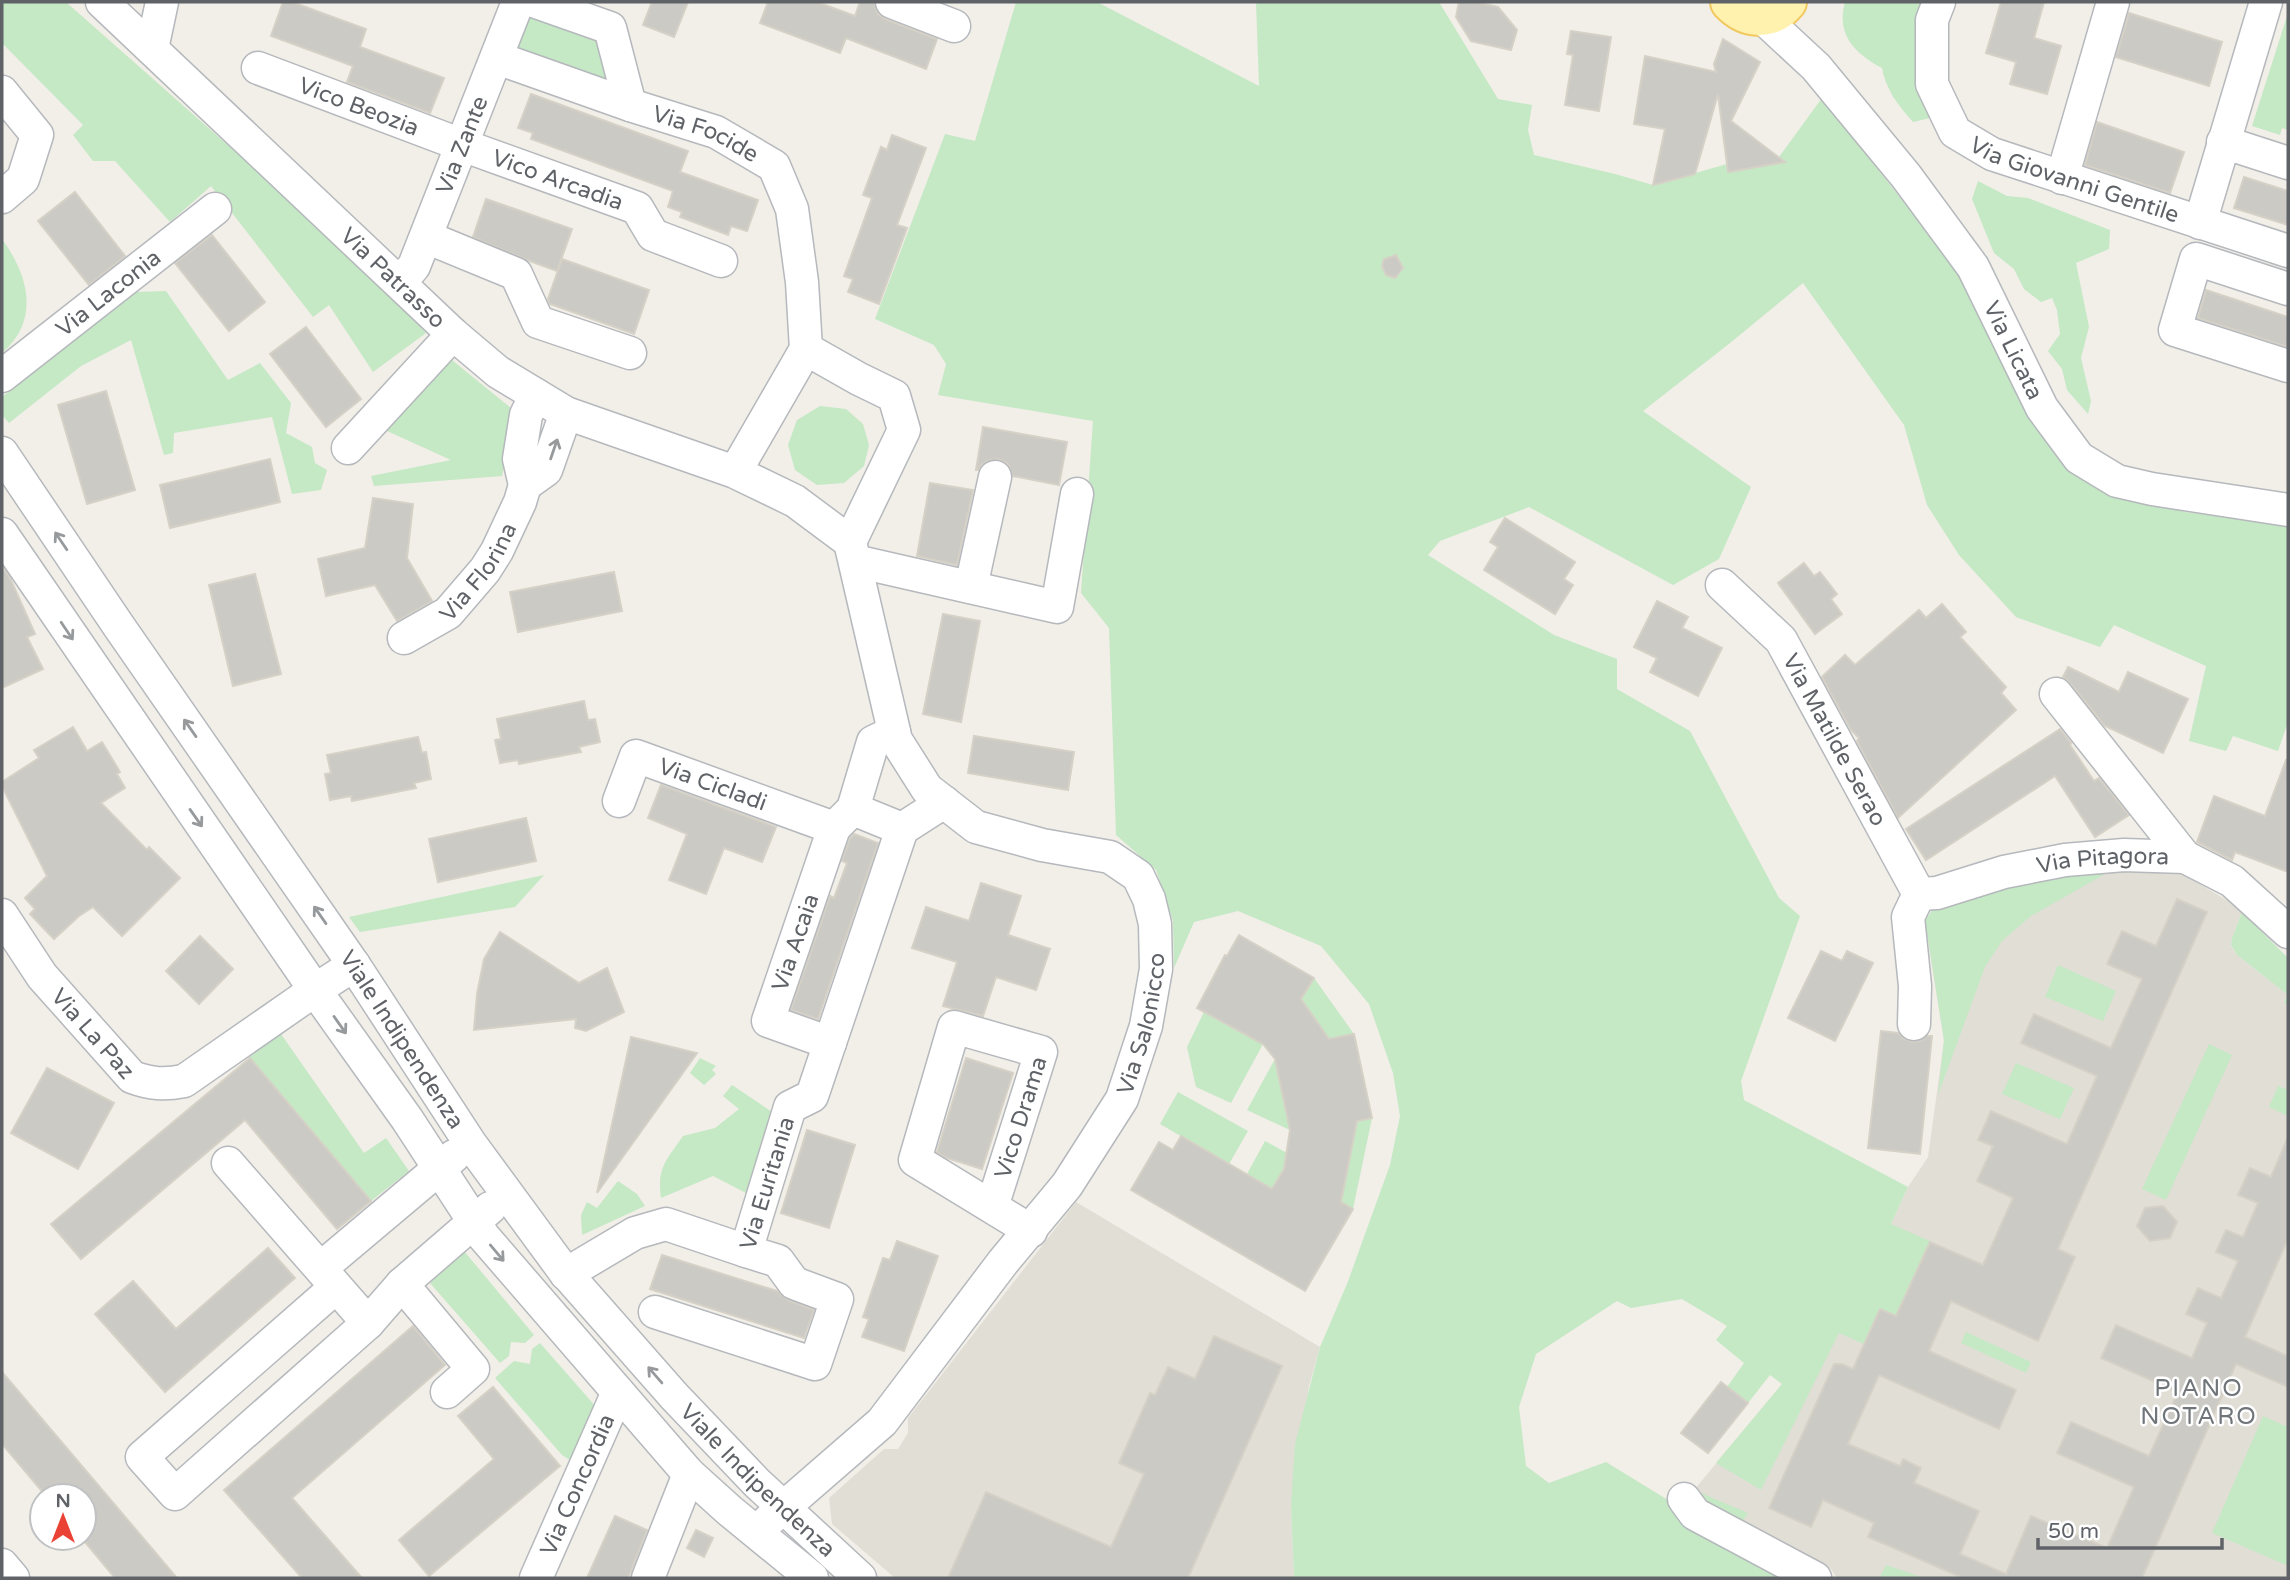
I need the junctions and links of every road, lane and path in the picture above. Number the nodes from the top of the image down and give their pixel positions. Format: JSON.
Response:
{"nodes":[{"id":1,"x":102,"y":2,"type":"edge"},
{"id":2,"x":162,"y":2,"type":"edge"},
{"id":3,"x":518,"y":2,"type":"edge"},
{"id":4,"x":536,"y":2,"type":"edge"},
{"id":5,"x":892,"y":2,"type":"edge"},
{"id":6,"x":1939,"y":2,"type":"edge"},
{"id":7,"x":2113,"y":2,"type":"edge"},
{"id":8,"x":2266,"y":2,"type":"edge"},
{"id":9,"x":1768,"y":5,"type":"edge"},
{"id":10,"x":616,"y":15,"type":"edge"},
{"id":11,"x":954,"y":26,"type":"dead end"},
{"id":12,"x":152,"y":49,"type":"junction"},
{"id":13,"x":496,"y":58,"type":"junction"},
{"id":14,"x":258,"y":68,"type":"dead end"},
{"id":15,"x":2,"y":92,"type":"edge"},
{"id":16,"x":630,"y":105,"type":"junction"},
{"id":17,"x":2223,"y":142,"type":"junction"},
{"id":18,"x":462,"y":145,"type":"junction"},
{"id":19,"x":2288,"y":163,"type":"edge"},
{"id":20,"x":2062,"y":178,"type":"junction"},
{"id":21,"x":2,"y":197,"type":"edge"},
{"id":22,"x":215,"y":209,"type":"dead end"},
{"id":23,"x":2200,"y":223,"type":"junction"},
{"id":24,"x":426,"y":237,"type":"junction"},
{"id":25,"x":2288,"y":251,"type":"edge"},
{"id":26,"x":721,"y":261,"type":"dead end"},
{"id":27,"x":400,"y":283,"type":"junction"},
{"id":28,"x":2288,"y":289,"type":"edge"},
{"id":29,"x":453,"y":334,"type":"junction"},
{"id":30,"x":806,"y":349,"type":"junction"},
{"id":31,"x":630,"y":353,"type":"dead end"},
{"id":32,"x":2288,"y":366,"type":"edge"},
{"id":33,"x":2,"y":376,"type":"edge"},
{"id":34,"x":536,"y":395,"type":"junction"},
{"id":35,"x":566,"y":413,"type":"junction"},
{"id":36,"x":348,"y":448,"type":"dead end"},
{"id":37,"x":2,"y":453,"type":"edge"},
{"id":38,"x":735,"y":472,"type":"junction"},
{"id":39,"x":995,"y":477,"type":"dead end"},
{"id":40,"x":524,"y":485,"type":"junction"},
{"id":41,"x":1077,"y":494,"type":"dead end"},
{"id":42,"x":2288,"y":510,"type":"edge"},
{"id":43,"x":2,"y":534,"type":"edge"},
{"id":44,"x":853,"y":552,"type":"junction"},
{"id":45,"x":1722,"y":584,"type":"dead end"},
{"id":46,"x":971,"y":587,"type":"junction"},
{"id":47,"x":404,"y":638,"type":"dead end"},
{"id":48,"x":2056,"y":694,"type":"dead end"},
{"id":49,"x":894,"y":732,"type":"junction"},
{"id":50,"x":619,"y":800,"type":"dead end"},
{"id":51,"x":943,"y":802,"type":"junction"},
{"id":52,"x":844,"y":818,"type":"junction"},
{"id":53,"x":902,"y":829,"type":"junction"},
{"id":54,"x":2185,"y":857,"type":"junction"},
{"id":55,"x":1928,"y":893,"type":"junction"},
{"id":56,"x":2,"y":915,"type":"edge"},
{"id":57,"x":2288,"y":932,"type":"edge"},
{"id":58,"x":354,"y":965,"type":"junction"},
{"id":59,"x":315,"y":990,"type":"junction"},
{"id":60,"x":1914,"y":1024,"type":"dead end"},
{"id":61,"x":830,"y":1043,"type":"junction"},
{"id":62,"x":470,"y":1143,"type":"junction"},
{"id":63,"x":228,"y":1163,"type":"dead end"},
{"id":64,"x":439,"y":1169,"type":"junction"},
{"id":65,"x":507,"y":1194,"type":"junction"},
{"id":66,"x":992,"y":1207,"type":"junction"},
{"id":67,"x":474,"y":1222,"type":"junction"},
{"id":68,"x":1031,"y":1231,"type":"junction"},
{"id":69,"x":746,"y":1251,"type":"junction"},
{"id":70,"x":323,"y":1271,"type":"junction"},
{"id":71,"x":566,"y":1274,"type":"junction"},
{"id":72,"x":411,"y":1295,"type":"junction"},
{"id":73,"x":655,"y":1312,"type":"dead end"},
{"id":74,"x":368,"y":1324,"type":"junction"},
{"id":75,"x":447,"y":1392,"type":"dead end"},
{"id":76,"x":618,"y":1392,"type":"junction"},
{"id":77,"x":689,"y":1474,"type":"junction"},
{"id":78,"x":1684,"y":1499,"type":"dead end"},
{"id":79,"x":783,"y":1508,"type":"junction"},
{"id":80,"x":755,"y":1532,"type":"junction"},
{"id":81,"x":2,"y":1565,"type":"edge"},
{"id":82,"x":807,"y":1576,"type":"edge"},
{"id":83,"x":13,"y":1578,"type":"edge"},
{"id":84,"x":536,"y":1578,"type":"edge"},
{"id":85,"x":648,"y":1578,"type":"edge"},
{"id":86,"x":860,"y":1578,"type":"edge"},
{"id":87,"x":1815,"y":1578,"type":"edge"}],
"edges":[{"from":1,"to":12,"type":"street","name":"Via Patrasso"},
{"from":2,"to":12,"type":"street"},
{"from":3,"to":13,"type":"street","name":"Via Zante"},
{"from":4,"to":10,"type":"street"},
{"from":5,"to":11,"type":"street"},
{"from":6,"to":20,"type":"street","name":"Via Giovanni Gentile"},
{"from":7,"to":20,"type":"street"},
{"from":8,"to":17,"type":"street"},
{"from":9,"to":42,"type":"street","name":"Via Licata"},
{"from":10,"to":16,"type":"street"},
{"from":12,"to":27,"type":"street","name":"Via Patrasso"},
{"from":13,"to":16,"type":"street","name":"Via Focide"},
{"from":13,"to":18,"type":"street","name":"Via Zante"},
{"from":14,"to":18,"type":"street","name":"Vico Beozia"},
{"from":15,"to":21,"type":"street"},
{"from":16,"to":30,"type":"street","name":"Via Focide"},
{"from":17,"to":19,"type":"street"},
{"from":17,"to":23,"type":"street"},
{"from":18,"to":24,"type":"street","name":"Via Zante"},
{"from":18,"to":26,"type":"street","name":"Vico Arcadia"},
{"from":20,"to":23,"type":"street","name":"Via Giovanni Gentile"},
{"from":22,"to":33,"type":"street","name":"Via Laconia"},
{"from":23,"to":25,"type":"street","name":"Via Giovanni Gentile"},
{"from":24,"to":27,"type":"street","name":"Via Zante"},
{"from":24,"to":31,"type":"street"},
{"from":27,"to":29,"type":"street","name":"Via Patrasso"},
{"from":28,"to":32,"type":"street"},
{"from":29,"to":34,"type":"street","name":"Via Patrasso"},
{"from":29,"to":36,"type":"street"},
{"from":30,"to":38,"type":"street"},
{"from":30,"to":44,"type":"street"},
{"from":34,"to":35,"type":"street","name":"Via Patrasso"},
{"from":34,"to":40,"type":"street","name":"Via Florina"},
{"from":35,"to":38,"type":"street","name":"Via Patrasso"},
{"from":40,"to":35,"type":"street","name":"Via Florina","one_way":true},
{"from":58,"to":37,"type":"street","name":"Viale Indipendenza","one_way":true},
{"from":38,"to":44,"type":"street","name":"Via Patrasso"},
{"from":39,"to":46,"type":"street"},
{"from":40,"to":47,"type":"street","name":"Via Florina"},
{"from":41,"to":46,"type":"street"},
{"from":43,"to":59,"type":"street","name":"Viale Indipendenza","one_way":true},
{"from":44,"to":46,"type":"street"},
{"from":44,"to":49,"type":"street","name":"Via Salonicco"},
{"from":45,"to":55,"type":"street","name":"Via Matilde Serao"},
{"from":48,"to":54,"type":"street"},
{"from":49,"to":51,"type":"street","name":"Via Salonicco"},
{"from":49,"to":52,"type":"street","name":"Via Acaia"},
{"from":50,"to":52,"type":"street","name":"Via Cicladi"},
{"from":51,"to":53,"type":"street"},
{"from":51,"to":68,"type":"street","name":"Via Salonicco"},
{"from":52,"to":53,"type":"street"},
{"from":52,"to":61,"type":"street","name":"Via Acaia"},
{"from":53,"to":61,"type":"street","name":"Via Euritania"},
{"from":54,"to":55,"type":"street","name":"Via Pitagora"},
{"from":54,"to":57,"type":"street","name":"Via Pitagora"},
{"from":55,"to":60,"type":"street"},
{"from":56,"to":59,"type":"street","name":"Via La Paz"},
{"from":58,"to":59,"type":"street","name":"Via La Paz"},
{"from":58,"to":62,"type":"street","name":"Viale Indipendenza"},
{"from":59,"to":64,"type":"street","name":"Viale Indipendenza","one_way":true},
{"from":61,"to":69,"type":"street","name":"Via Euritania"},
{"from":62,"to":64,"type":"street"},
{"from":62,"to":65,"type":"street","name":"Viale Indipendenza"},
{"from":63,"to":70,"type":"street"},
{"from":64,"to":67,"type":"street","name":"Viale Indipendenza"},
{"from":64,"to":70,"type":"street"},
{"from":65,"to":67,"type":"street"},
{"from":65,"to":71,"type":"street","name":"Viale Indipendenza"},
{"from":66,"to":66,"type":"street","name":"Vico Drama"},
{"from":66,"to":68,"type":"street","name":"Vico Drama"},
{"from":67,"to":72,"type":"street"},
{"from":67,"to":76,"type":"street","name":"Viale Indipendenza","one_way":true},
{"from":68,"to":79,"type":"street","name":"Via Salonicco"},
{"from":69,"to":71,"type":"street","name":"Via Euritania"},
{"from":69,"to":73,"type":"street"},
{"from":70,"to":74,"type":"street"},
{"from":70,"to":74,"type":"street"},
{"from":79,"to":71,"type":"street","name":"Viale Indipendenza","one_way":true},
{"from":72,"to":74,"type":"street"},
{"from":72,"to":75,"type":"street"},
{"from":76,"to":77,"type":"street","name":"Viale Indipendenza"},
{"from":76,"to":84,"type":"street","name":"Via Concordia"},
{"from":77,"to":80,"type":"street","name":"Viale Indipendenza"},
{"from":77,"to":85,"type":"street"},
{"from":78,"to":87,"type":"street"},
{"from":79,"to":80,"type":"street","name":"Via Salonicco"},
{"from":79,"to":86,"type":"street","name":"Viale Indipendenza"},
{"from":80,"to":82,"type":"street","name":"Viale Indipendenza"},
{"from":81,"to":83,"type":"street"}]}
